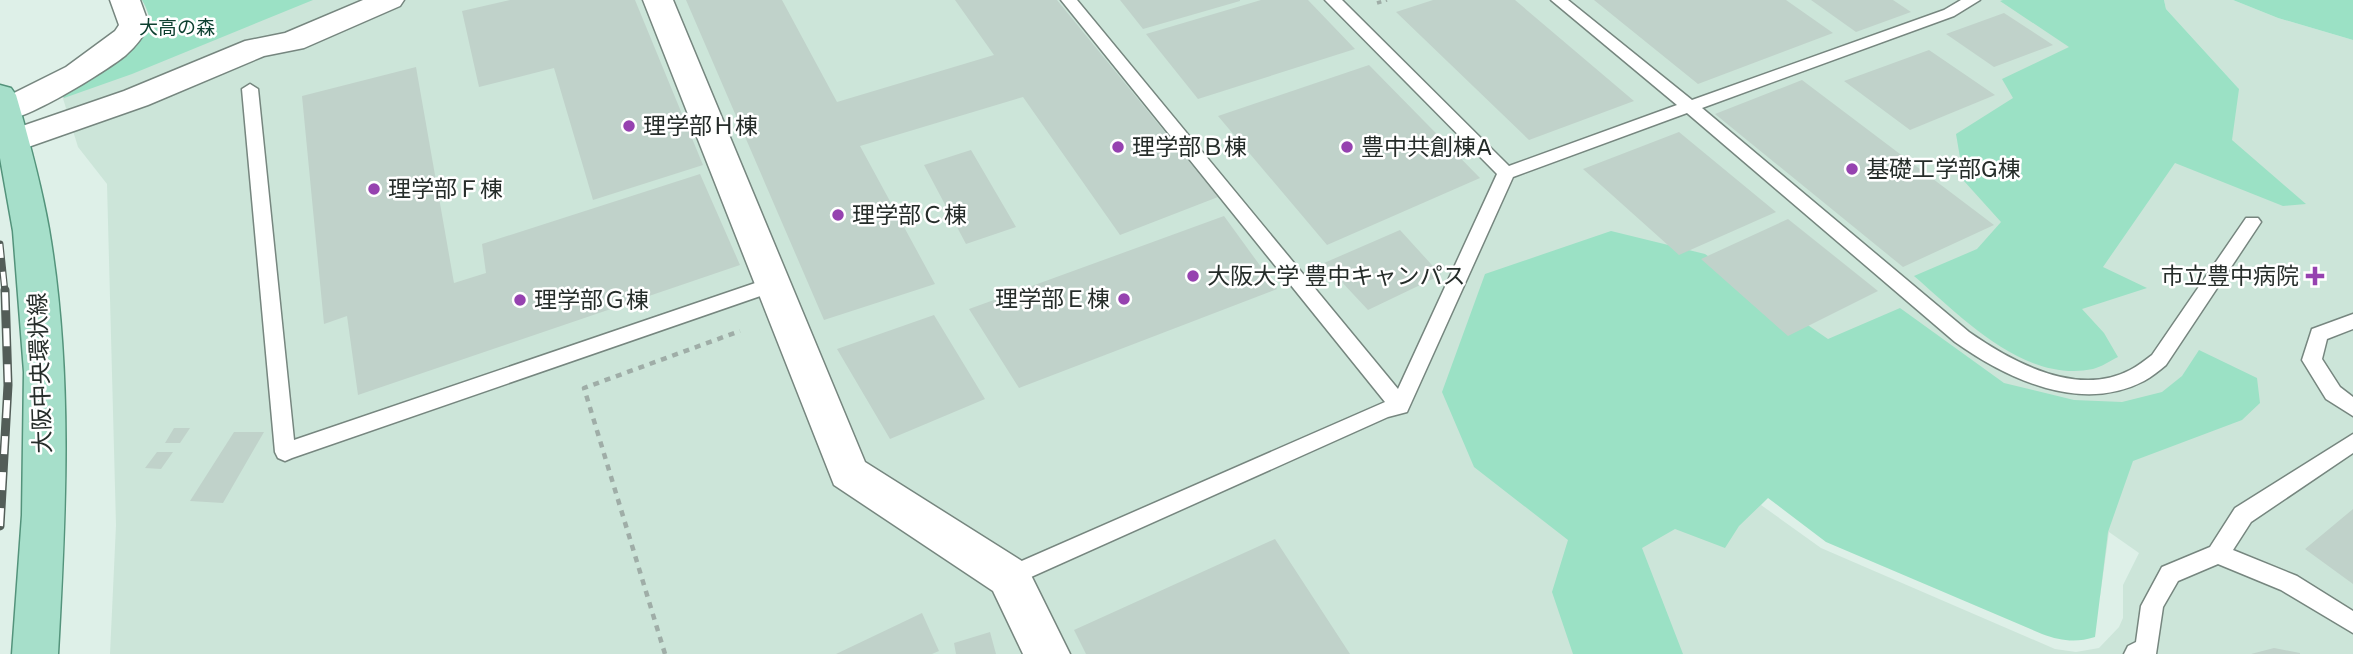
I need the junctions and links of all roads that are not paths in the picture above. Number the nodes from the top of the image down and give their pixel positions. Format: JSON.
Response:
{"nodes":[{"id":1,"x":125,"y":0,"type":"edge"},
{"id":2,"x":347,"y":0,"type":"edge"},
{"id":3,"x":389,"y":0,"type":"edge"},
{"id":4,"x":658,"y":0,"type":"edge"},
{"id":5,"x":1069,"y":0,"type":"edge"},
{"id":6,"x":1332,"y":0,"type":"edge"},
{"id":7,"x":1559,"y":0,"type":"edge"},
{"id":8,"x":1972,"y":0,"type":"edge"},
{"id":9,"x":256,"y":48,"type":"junction"},
{"id":10,"x":250,"y":89,"type":"dead end"},
{"id":11,"x":1689,"y":107,"type":"junction"},
{"id":12,"x":6,"y":116,"type":"edge"},
{"id":13,"x":1506,"y":173,"type":"junction"},
{"id":14,"x":2252,"y":222,"type":"dead end"},
{"id":15,"x":777,"y":300,"type":"junction"},
{"id":16,"x":2353,"y":321,"type":"edge"},
{"id":17,"x":1400,"y":405,"type":"junction"},
{"id":18,"x":2353,"y":408,"type":"edge"},
{"id":19,"x":2353,"y":442,"type":"edge"},
{"id":20,"x":2218,"y":554,"type":"junction"},
{"id":21,"x":1009,"y":577,"type":"junction"},
{"id":22,"x":2353,"y":622,"type":"edge"},
{"id":23,"x":35,"y":654,"type":"edge"},
{"id":24,"x":1047,"y":654,"type":"edge"},
{"id":25,"x":2136,"y":654,"type":"edge"}],
"edges":[{"from":1,"to":12,"type":"street"},
{"from":2,"to":9,"type":"street"},
{"from":3,"to":9,"type":"street"},
{"from":4,"to":15,"type":"street"},
{"from":5,"to":17,"type":"lane"},
{"from":6,"to":13,"type":"lane"},
{"from":7,"to":11,"type":"lane"},
{"from":8,"to":11,"type":"lane"},
{"from":9,"to":12,"type":"street"},
{"from":10,"to":15,"type":"lane"},
{"from":11,"to":13,"type":"lane"},
{"from":11,"to":14,"type":"lane"},
{"from":12,"to":23,"type":"main road","name":"大阪中央環状線"},
{"from":13,"to":17,"type":"lane"},
{"from":15,"to":21,"type":"street"},
{"from":16,"to":18,"type":"lane"},
{"from":17,"to":21,"type":"lane"},
{"from":19,"to":20,"type":"lane"},
{"from":20,"to":22,"type":"lane"},
{"from":20,"to":25,"type":"lane"},
{"from":21,"to":24,"type":"street"}]}
